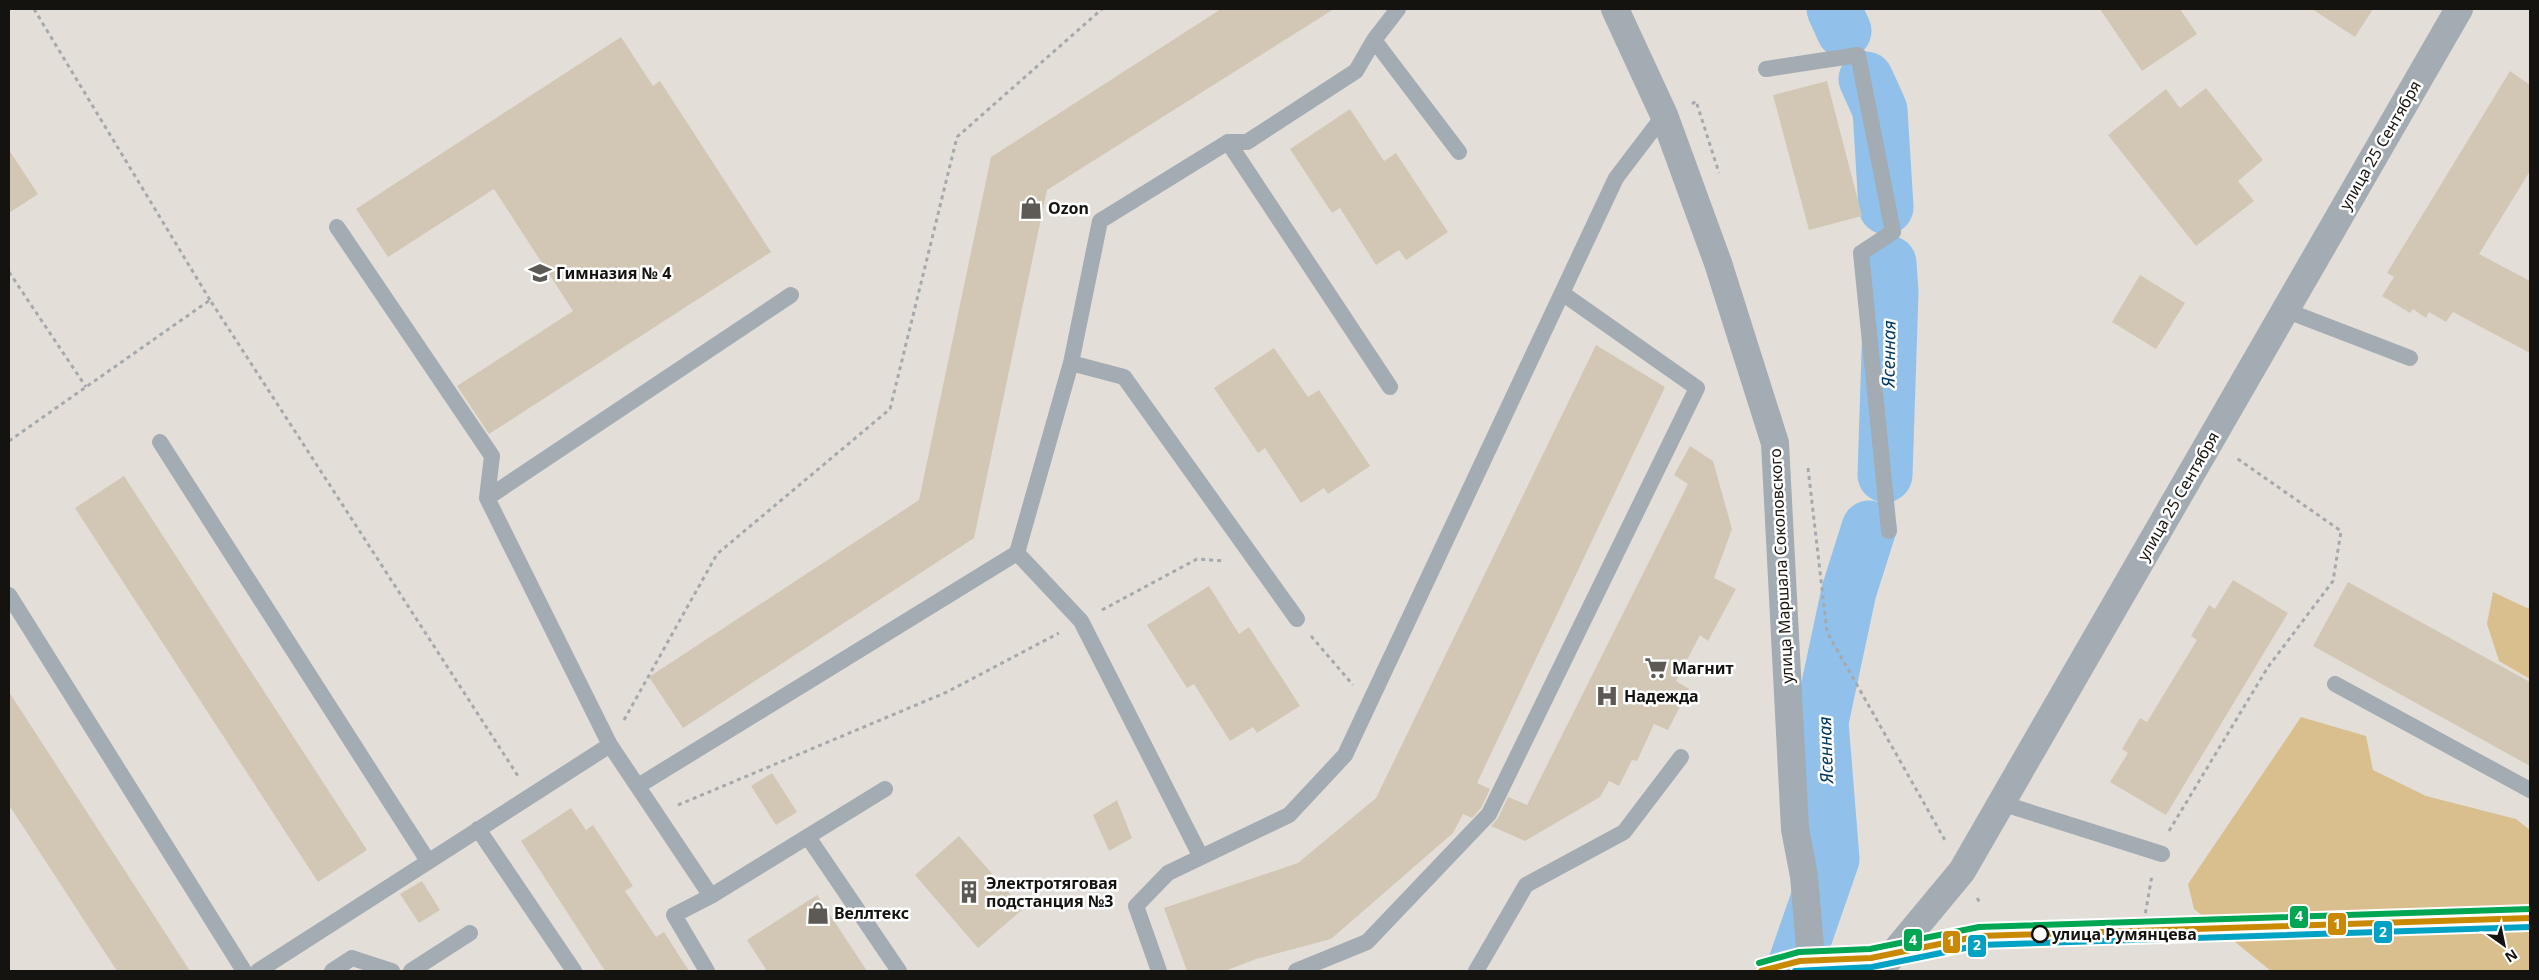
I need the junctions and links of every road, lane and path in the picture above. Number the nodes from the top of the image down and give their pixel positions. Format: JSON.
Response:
{"nodes":[{"id":1,"x":34,"y":9,"type":"edge"},
{"id":2,"x":1102,"y":9,"type":"edge"},
{"id":3,"x":1398,"y":9,"type":"edge"},
{"id":4,"x":1615,"y":9,"type":"edge"},
{"id":5,"x":2459,"y":9,"type":"edge"},
{"id":6,"x":1374,"y":40,"type":"junction"},
{"id":7,"x":1766,"y":69,"type":"dead end"},
{"id":8,"x":1664,"y":115,"type":"junction"},
{"id":9,"x":1228,"y":142,"type":"junction"},
{"id":10,"x":1458,"y":152,"type":"dead end"},
{"id":11,"x":337,"y":227,"type":"dead end"},
{"id":12,"x":9,"y":272,"type":"edge"},
{"id":13,"x":1562,"y":293,"type":"junction"},
{"id":14,"x":791,"y":295,"type":"dead end"},
{"id":15,"x":210,"y":300,"type":"junction"},
{"id":16,"x":2285,"y":310,"type":"junction"},
{"id":17,"x":2410,"y":358,"type":"dead end"},
{"id":18,"x":1071,"y":363,"type":"junction"},
{"id":19,"x":86,"y":387,"type":"junction"},
{"id":20,"x":1390,"y":387,"type":"dead end"},
{"id":21,"x":9,"y":442,"type":"edge"},
{"id":22,"x":160,"y":442,"type":"dead end"},
{"id":23,"x":2234,"y":456,"type":"dead end"},
{"id":24,"x":487,"y":498,"type":"junction"},
{"id":25,"x":1889,"y":531,"type":"dead end"},
{"id":26,"x":1017,"y":553,"type":"junction"},
{"id":27,"x":1257,"y":563,"type":"junction"},
{"id":28,"x":9,"y":595,"type":"edge"},
{"id":29,"x":1296,"y":619,"type":"joint"},
{"id":30,"x":1081,"y":621,"type":"junction"},
{"id":31,"x":1836,"y":649,"type":"dead end"},
{"id":32,"x":2335,"y":684,"type":"dead end"},
{"id":33,"x":1369,"y":704,"type":"junction"},
{"id":34,"x":610,"y":744,"type":"junction"},
{"id":35,"x":1681,"y":757,"type":"dead end"},
{"id":36,"x":638,"y":786,"type":"junction"},
{"id":37,"x":885,"y":789,"type":"dead end"},
{"id":38,"x":2530,"y":790,"type":"edge"},
{"id":39,"x":530,"y":796,"type":"junction"},
{"id":40,"x":2001,"y":803,"type":"junction"},
{"id":41,"x":656,"y":814,"type":"junction"},
{"id":42,"x":478,"y":829,"type":"junction"},
{"id":43,"x":808,"y":836,"type":"junction"},
{"id":44,"x":2159,"y":853,"type":"junction"},
{"id":45,"x":1201,"y":857,"type":"junction"},
{"id":46,"x":428,"y":861,"type":"junction"},
{"id":47,"x":1962,"y":871,"type":"junction"},
{"id":48,"x":711,"y":896,"type":"junction"},
{"id":49,"x":1981,"y":904,"type":"dead end"},
{"id":50,"x":2530,"y":909,"type":"edge"},
{"id":51,"x":2144,"y":921,"type":"junction"},
{"id":52,"x":1964,"y":926,"type":"dead end"},
{"id":53,"x":470,"y":933,"type":"dead end"},
{"id":54,"x":1811,"y":966,"type":"edge"},
{"id":55,"x":244,"y":971,"type":"edge"},
{"id":56,"x":258,"y":971,"type":"edge"},
{"id":57,"x":332,"y":971,"type":"edge"},
{"id":58,"x":392,"y":971,"type":"edge"},
{"id":59,"x":411,"y":971,"type":"edge"},
{"id":60,"x":574,"y":971,"type":"edge"},
{"id":61,"x":707,"y":971,"type":"edge"},
{"id":62,"x":899,"y":971,"type":"edge"},
{"id":63,"x":1159,"y":971,"type":"edge"},
{"id":64,"x":1296,"y":971,"type":"edge"},
{"id":65,"x":1476,"y":971,"type":"edge"},
{"id":66,"x":1879,"y":971,"type":"edge"}],
"edges":[{"from":1,"to":15,"type":"path"},
{"from":2,"to":34,"type":"path"},
{"from":3,"to":6,"type":"lane"},
{"from":4,"to":8,"type":"street","name":"улица Маршала Соколовского"},
{"from":5,"to":16,"type":"street","name":"улица 25 Сентября"},
{"from":6,"to":9,"type":"lane"},
{"from":6,"to":10,"type":"lane"},
{"from":7,"to":25,"type":"lane"},
{"from":8,"to":13,"type":"lane"},
{"from":8,"to":54,"type":"street","name":"улица Маршала Соколовского"},
{"from":9,"to":18,"type":"lane"},
{"from":9,"to":20,"type":"lane"},
{"from":11,"to":24,"type":"lane"},
{"from":12,"to":19,"type":"path"},
{"from":13,"to":33,"type":"lane"},
{"from":13,"to":64,"type":"lane"},
{"from":14,"to":24,"type":"lane"},
{"from":15,"to":19,"type":"path"},
{"from":15,"to":39,"type":"path"},
{"from":16,"to":17,"type":"lane"},
{"from":16,"to":40,"type":"street","name":"улица 25 Сентября"},
{"from":18,"to":26,"type":"lane"},
{"from":18,"to":27,"type":"lane"},
{"from":19,"to":21,"type":"path"},
{"from":22,"to":46,"type":"lane"},
{"from":23,"to":44,"type":"path"},
{"from":24,"to":34,"type":"lane"},
{"from":26,"to":30,"type":"lane"},
{"from":26,"to":36,"type":"lane"},
{"from":27,"to":29,"type":"lane"},
{"from":27,"to":30,"type":"path"},
{"from":28,"to":55,"type":"lane"},
{"from":29,"to":33,"type":"path"},
{"from":30,"to":41,"type":"path"},
{"from":30,"to":45,"type":"lane"},
{"from":31,"to":47,"type":"path"},
{"from":32,"to":38,"type":"lane"},
{"from":33,"to":45,"type":"lane"},
{"from":34,"to":36,"type":"lane"},
{"from":34,"to":39,"type":"lane"},
{"from":35,"to":65,"type":"lane"},
{"from":36,"to":41,"type":"lane"},
{"from":37,"to":43,"type":"lane"},
{"from":39,"to":42,"type":"lane"},
{"from":40,"to":44,"type":"lane"},
{"from":40,"to":47,"type":"street","name":"улица 25 Сентября"},
{"from":41,"to":48,"type":"lane"},
{"from":42,"to":46,"type":"lane"},
{"from":42,"to":60,"type":"lane"},
{"from":43,"to":48,"type":"lane"},
{"from":43,"to":62,"type":"lane"},
{"from":44,"to":51,"type":"path"},
{"from":45,"to":63,"type":"lane"},
{"from":46,"to":56,"type":"lane"},
{"from":47,"to":49,"type":"path"},
{"from":47,"to":66,"type":"street","name":"улица 25 Сентября"},
{"from":48,"to":61,"type":"lane"},
{"from":50,"to":51,"type":"path"},
{"from":51,"to":52,"type":"path"},
{"from":53,"to":59,"type":"lane"},
{"from":54,"to":66,"type":"main road"},
{"from":57,"to":58,"type":"lane"}]}
